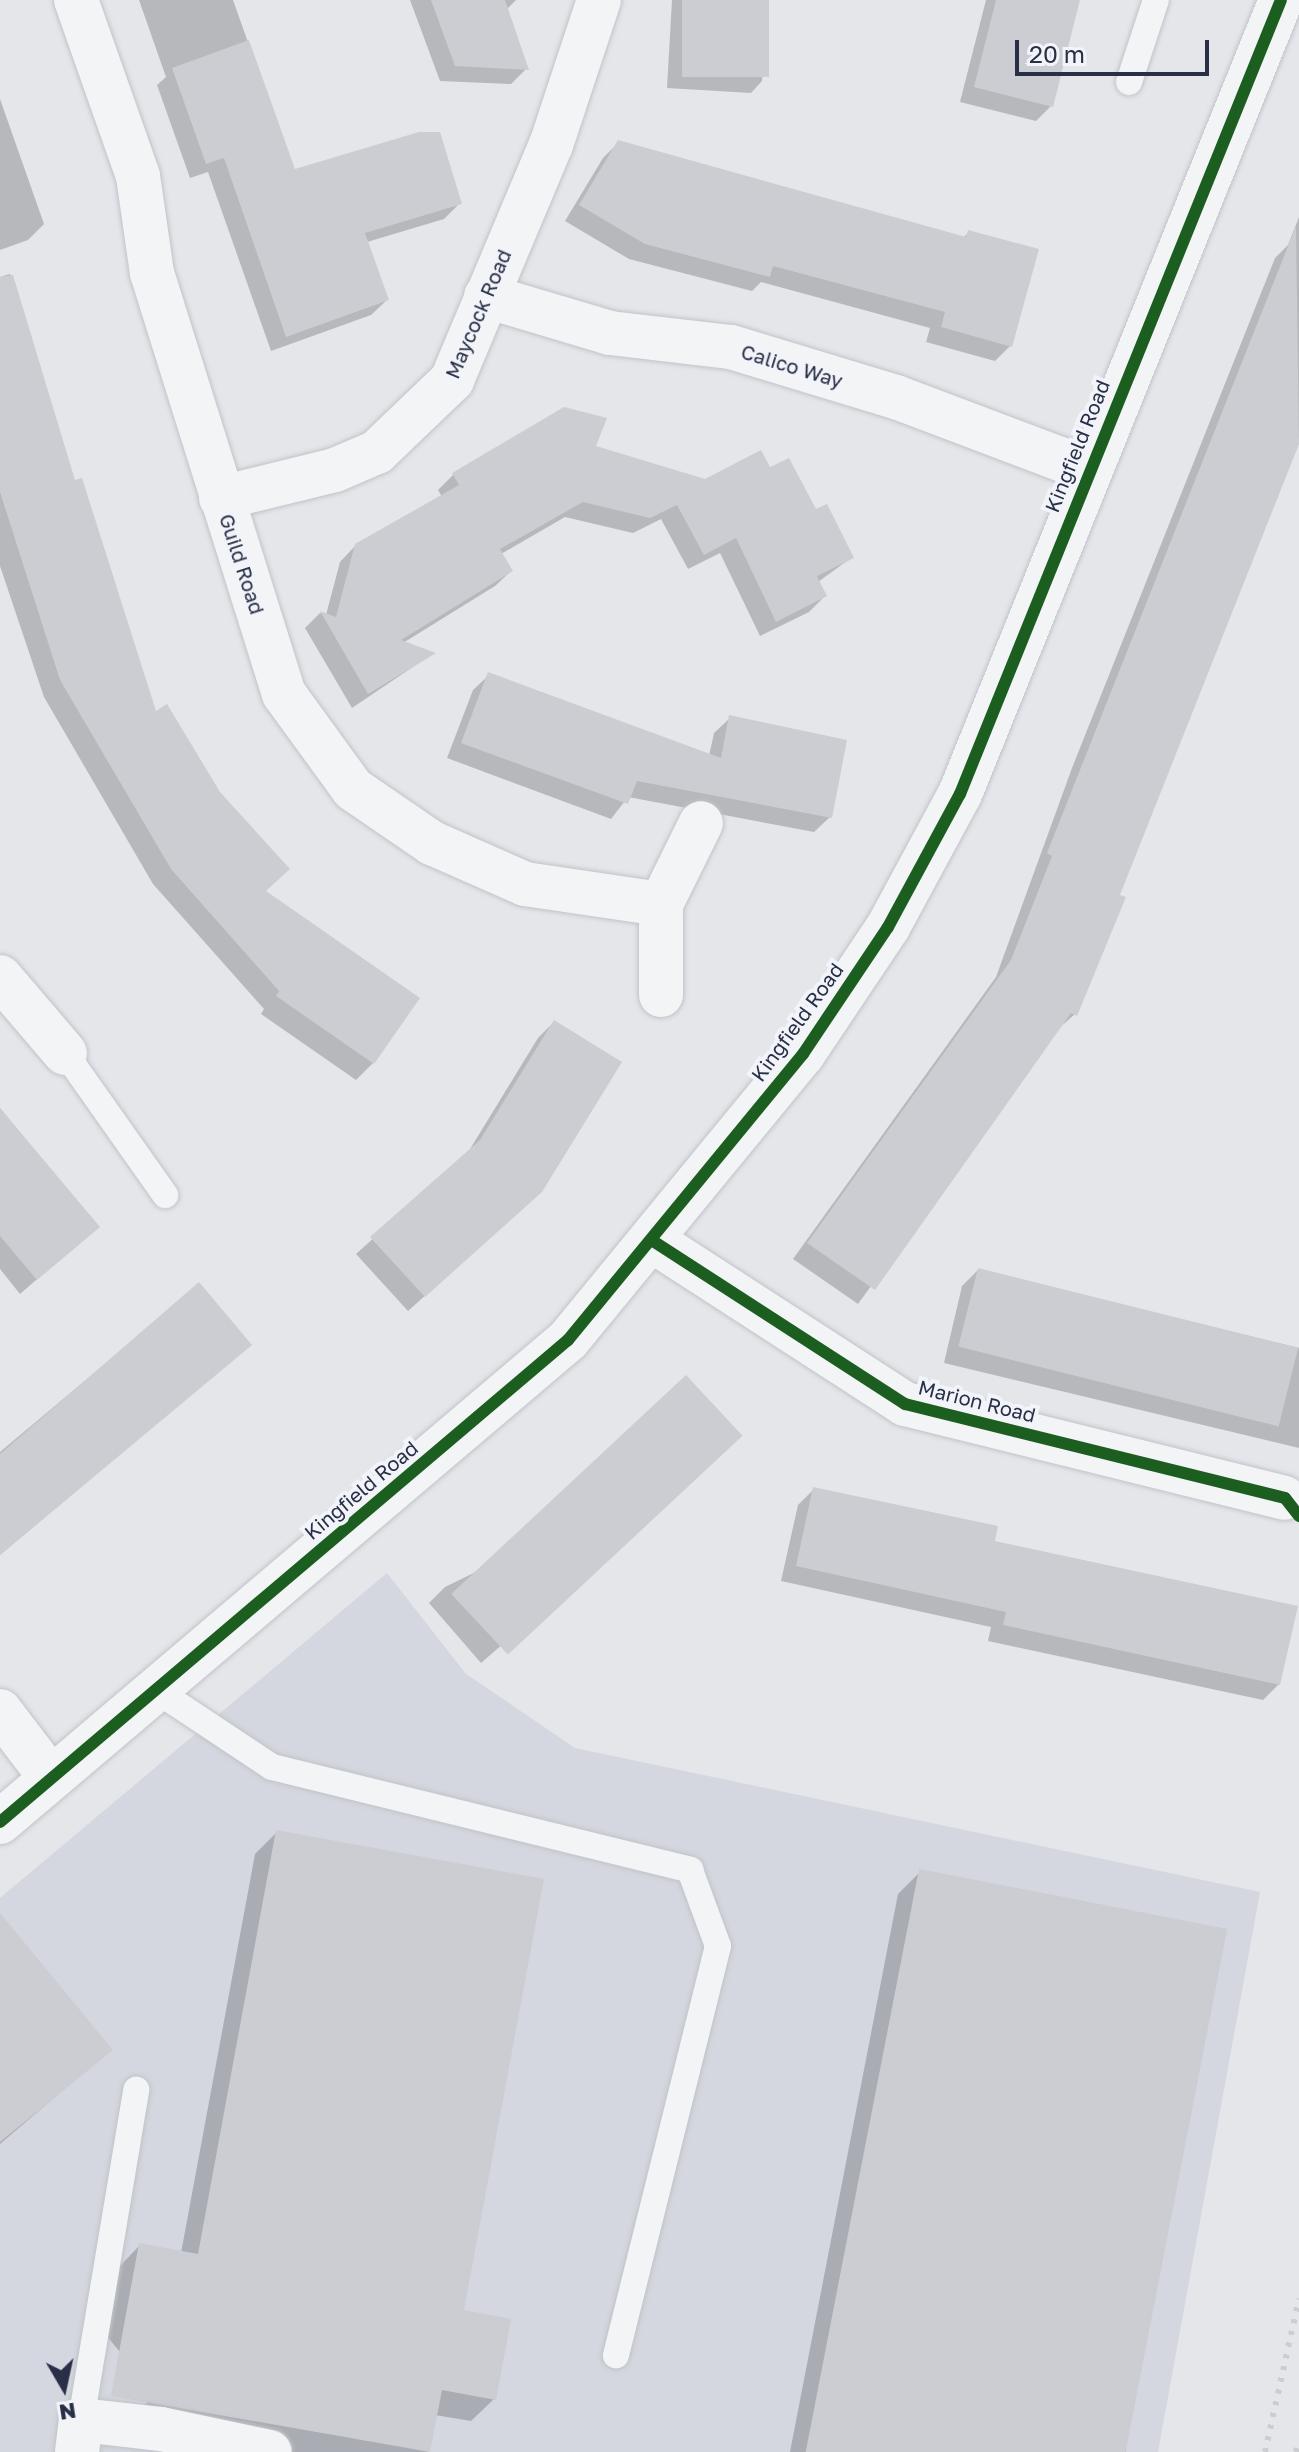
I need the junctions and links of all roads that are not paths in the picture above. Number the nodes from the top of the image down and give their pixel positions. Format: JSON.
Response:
{"nodes":[{"id":1,"x":76,"y":0,"type":"edge"},
{"id":2,"x":599,"y":0,"type":"edge"},
{"id":3,"x":1156,"y":0,"type":"edge"},
{"id":4,"x":1281,"y":0,"type":"edge"},
{"id":5,"x":1129,"y":82,"type":"dead end"},
{"id":6,"x":486,"y":296,"type":"junction"},
{"id":7,"x":1089,"y":470,"type":"junction"},
{"id":8,"x":221,"y":498,"type":"junction"},
{"id":9,"x":701,"y":823,"type":"dead end"},
{"id":10,"x":661,"y":904,"type":"junction"},
{"id":11,"x":0,"y":977,"type":"edge"},
{"id":12,"x":661,"y":995,"type":"dead end"},
{"id":13,"x":65,"y":1053,"type":"joint"},
{"id":14,"x":165,"y":1195,"type":"dead end"},
{"id":15,"x":653,"y":1241,"type":"junction"},
{"id":16,"x":1285,"y":1498,"type":"dead end"},
{"id":17,"x":156,"y":1690,"type":"junction"},
{"id":18,"x":0,"y":1711,"type":"edge"},
{"id":19,"x":51,"y":1778,"type":"junction"},
{"id":20,"x":0,"y":1822,"type":"edge"},
{"id":21,"x":136,"y":2090,"type":"dead end"},
{"id":22,"x":616,"y":2356,"type":"dead end"},
{"id":23,"x":79,"y":2436,"type":"edge"},
{"id":24,"x":270,"y":2452,"type":"edge"}],
"edges":[{"from":1,"to":8,"type":"street","name":"Guild Road"},
{"from":2,"to":6,"type":"street","name":"Maycock Road"},
{"from":3,"to":5,"type":"lane"},
{"from":4,"to":7,"type":"street","name":"Kingfield Road"},
{"from":6,"to":7,"type":"street","name":"Calico Way"},
{"from":6,"to":8,"type":"street","name":"Maycock Road"},
{"from":7,"to":15,"type":"street","name":"Kingfield Road"},
{"from":8,"to":10,"type":"street","name":"Guild Road"},
{"from":9,"to":10,"type":"street"},
{"from":10,"to":12,"type":"street"},
{"from":11,"to":13,"type":"street"},
{"from":13,"to":14,"type":"lane"},
{"from":15,"to":16,"type":"street","name":"Marion Road"},
{"from":15,"to":17,"type":"street","name":"Kingfield Road"},
{"from":17,"to":19,"type":"street","name":"Kingfield Road"},
{"from":17,"to":22,"type":"lane"},
{"from":18,"to":19,"type":"street"},
{"from":19,"to":20,"type":"street","name":"Kingfield Road"},
{"from":21,"to":23,"type":"lane"},
{"from":23,"to":24,"type":"street"}]}
